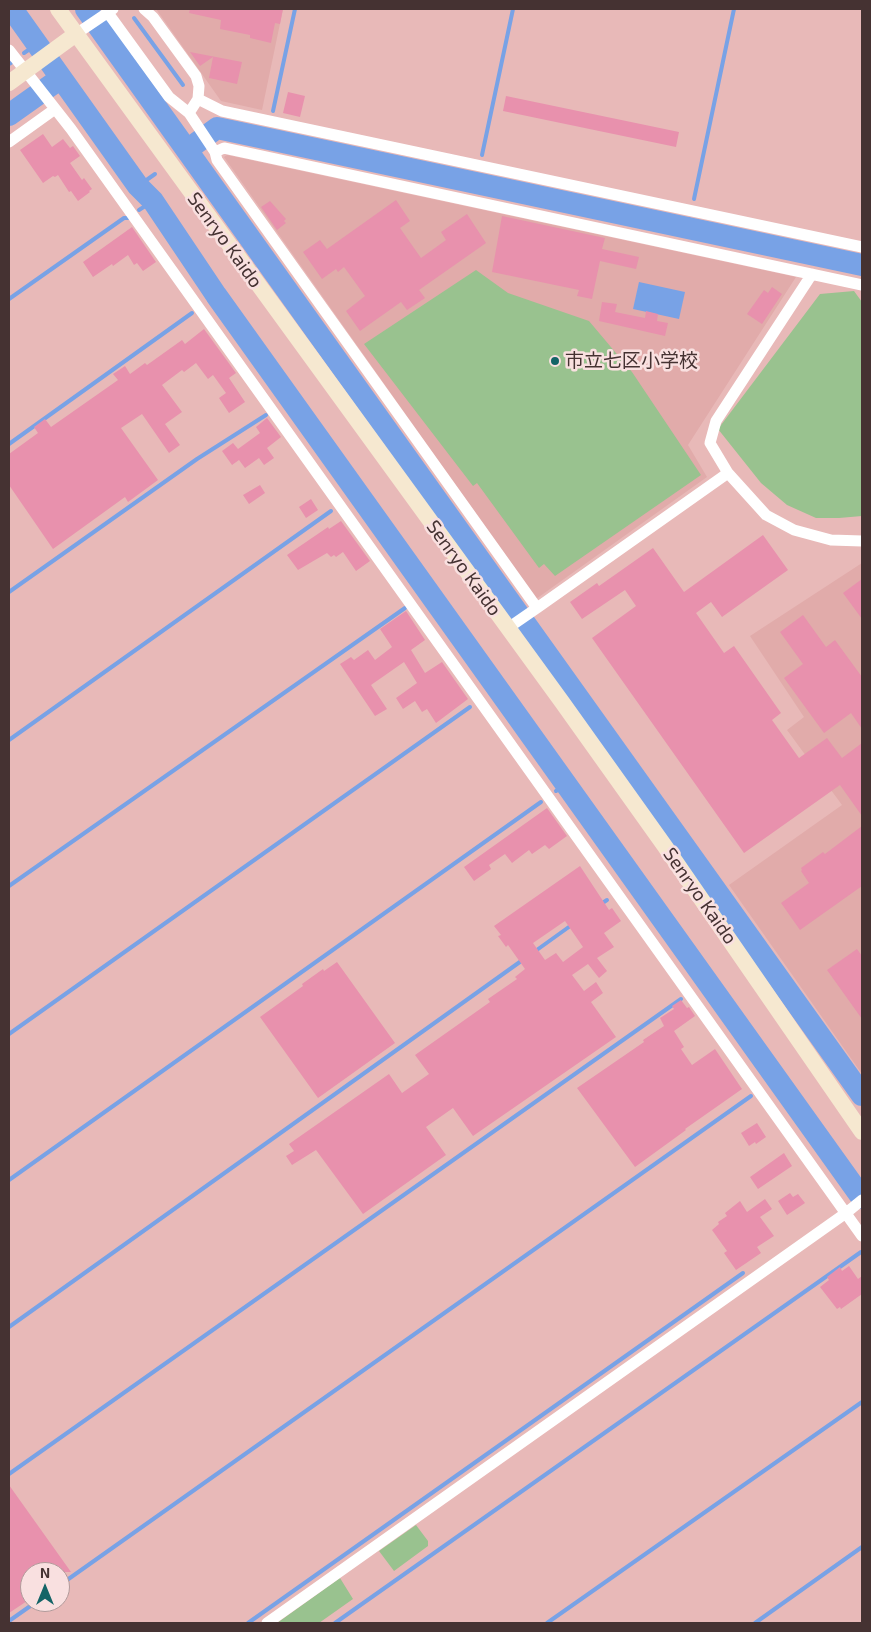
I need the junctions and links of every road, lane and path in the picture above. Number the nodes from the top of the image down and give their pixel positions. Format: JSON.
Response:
{"nodes":[{"id":1,"x":58,"y":9,"type":"edge"},
{"id":2,"x":144,"y":9,"type":"edge"},
{"id":3,"x":108,"y":13,"type":"edge"},
{"id":4,"x":76,"y":34,"type":"junction"},
{"id":5,"x":9,"y":50,"type":"edge"},
{"id":6,"x":31,"y":71,"type":"junction"},
{"id":7,"x":9,"y":83,"type":"edge"},
{"id":8,"x":198,"y":99,"type":"junction"},
{"id":9,"x":51,"y":104,"type":"junction"},
{"id":10,"x":191,"y":118,"type":"junction"},
{"id":11,"x":9,"y":142,"type":"edge"},
{"id":12,"x":214,"y":149,"type":"junction"},
{"id":13,"x":862,"y":247,"type":"edge"},
{"id":14,"x":812,"y":274,"type":"junction"},
{"id":15,"x":862,"y":285,"type":"edge"},
{"id":16,"x":728,"y":473,"type":"junction"},
{"id":17,"x":862,"y":541,"type":"edge"},
{"id":18,"x":523,"y":618,"type":"junction"},
{"id":19,"x":862,"y":1132,"type":"edge"},
{"id":20,"x":862,"y":1200,"type":"edge"},
{"id":21,"x":848,"y":1211,"type":"junction"},
{"id":22,"x":862,"y":1236,"type":"edge"},
{"id":23,"x":267,"y":1623,"type":"edge"}],
"edges":[{"from":1,"to":4,"type":"street","name":"Senryo Kaido"},
{"from":2,"to":8,"type":"street"},
{"from":3,"to":4,"type":"street"},
{"from":3,"to":10,"type":"street"},
{"from":4,"to":6,"type":"street"},
{"from":4,"to":18,"type":"street","name":"Senryo Kaido"},
{"from":5,"to":6,"type":"street"},
{"from":6,"to":7,"type":"street"},
{"from":6,"to":9,"type":"street"},
{"from":8,"to":10,"type":"street"},
{"from":8,"to":13,"type":"street"},
{"from":9,"to":11,"type":"street"},
{"from":9,"to":21,"type":"street"},
{"from":10,"to":12,"type":"street"},
{"from":12,"to":14,"type":"street"},
{"from":12,"to":18,"type":"street"},
{"from":14,"to":15,"type":"street"},
{"from":14,"to":16,"type":"street"},
{"from":16,"to":17,"type":"street"},
{"from":16,"to":18,"type":"street"},
{"from":18,"to":19,"type":"street","name":"Senryo Kaido"},
{"from":20,"to":21,"type":"street"},
{"from":21,"to":22,"type":"street"},
{"from":21,"to":23,"type":"street"}]}
